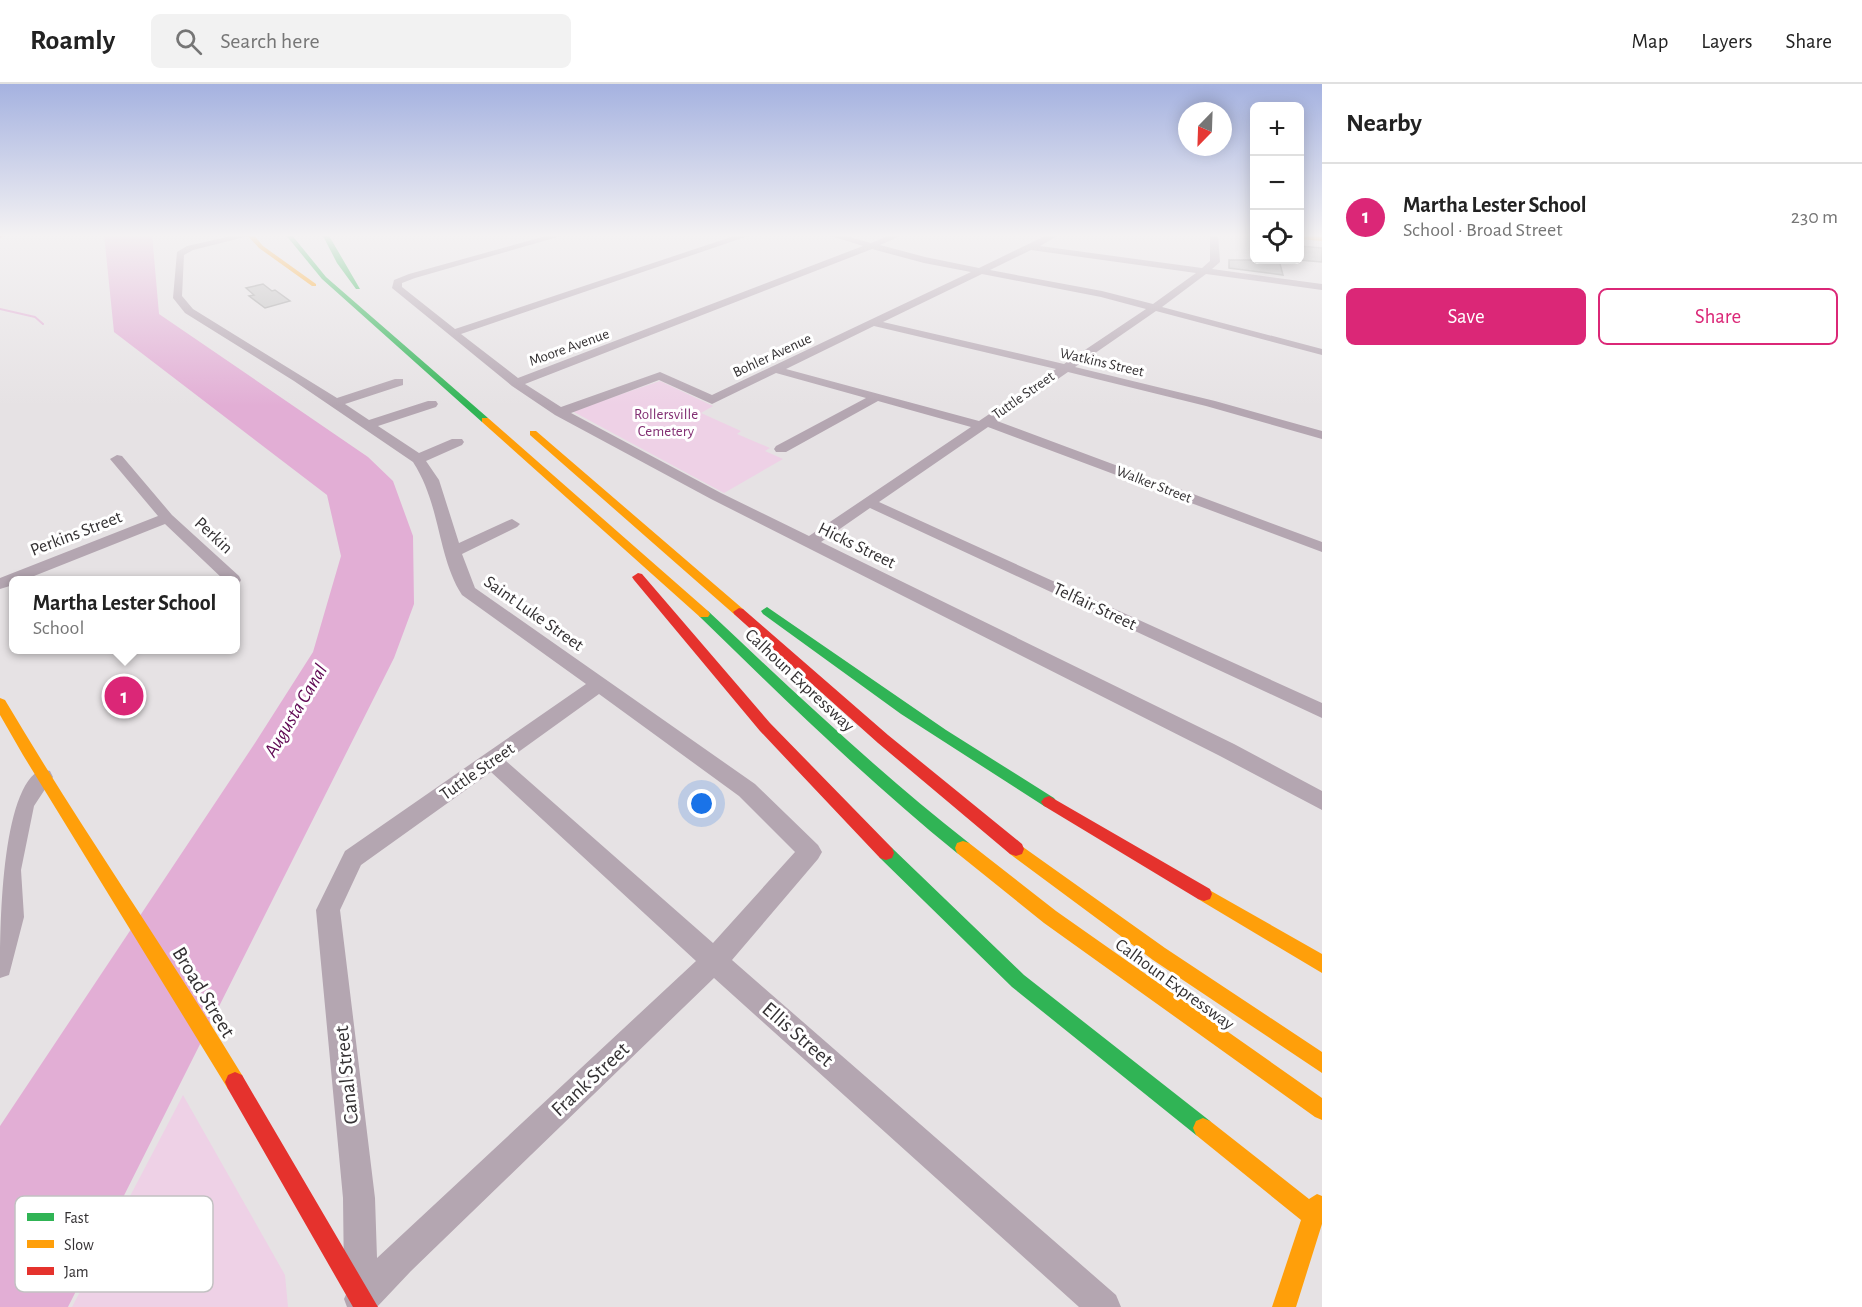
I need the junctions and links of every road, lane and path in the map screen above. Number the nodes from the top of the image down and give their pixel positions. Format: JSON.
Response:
{"nodes":[{"id":1,"x":178,"y":291,"type":"edge"},
{"id":2,"x":322,"y":291,"type":"edge"},
{"id":3,"x":339,"y":291,"type":"edge"},
{"id":4,"x":400,"y":291,"type":"edge"},
{"id":5,"x":579,"y":291,"type":"edge"},
{"id":6,"x":757,"y":291,"type":"edge"},
{"id":7,"x":940,"y":291,"type":"edge"},
{"id":8,"x":1087,"y":291,"type":"edge"},
{"id":9,"x":1176,"y":291,"type":"edge"},
{"id":10,"x":1153,"y":307,"type":"junction"},
{"id":11,"x":874,"y":323,"type":"junction"},
{"id":12,"x":453,"y":333,"type":"junction"},
{"id":13,"x":1322,"y":352,"type":"edge"},
{"id":14,"x":424,"y":365,"type":"junction"},
{"id":15,"x":1062,"y":368,"type":"junction"},
{"id":16,"x":777,"y":370,"type":"junction"},
{"id":17,"x":399,"y":382,"type":"dead end"},
{"id":18,"x":516,"y":383,"type":"junction"},
{"id":19,"x":877,"y":397,"type":"junction"},
{"id":20,"x":335,"y":403,"type":"junction"},
{"id":21,"x":432,"y":404,"type":"dead end"},
{"id":22,"x":560,"y":412,"type":"junction"},
{"id":23,"x":982,"y":423,"type":"junction"},
{"id":24,"x":368,"y":425,"type":"junction"},
{"id":25,"x":1322,"y":435,"type":"edge"},
{"id":26,"x":457,"y":442,"type":"dead end"},
{"id":27,"x":781,"y":449,"type":"dead end"},
{"id":28,"x":117,"y":459,"type":"dead end"},
{"id":29,"x":418,"y":459,"type":"junction"},
{"id":30,"x":559,"y":485,"type":"junction"},
{"id":31,"x":868,"y":502,"type":"junction"},
{"id":32,"x":167,"y":518,"type":"junction"},
{"id":33,"x":512,"y":524,"type":"dead end"},
{"id":34,"x":809,"y":543,"type":"junction"},
{"id":35,"x":1322,"y":547,"type":"edge"},
{"id":36,"x":454,"y":552,"type":"junction"},
{"id":37,"x":707,"y":565,"type":"dead end"},
{"id":38,"x":20,"y":576,"type":"edge"},
{"id":39,"x":229,"y":576,"type":"edge"},
{"id":40,"x":753,"y":600,"type":"dead end"},
{"id":41,"x":600,"y":684,"type":"junction"},
{"id":42,"x":0,"y":703,"type":"edge"},
{"id":43,"x":1322,"y":711,"type":"edge"},
{"id":44,"x":492,"y":761,"type":"junction"},
{"id":45,"x":42,"y":777,"type":"junction"},
{"id":46,"x":1322,"y":801,"type":"edge"},
{"id":47,"x":810,"y":852,"type":"joint"},
{"id":48,"x":353,"y":858,"type":"joint"},
{"id":49,"x":715,"y":960,"type":"junction"},
{"id":50,"x":1322,"y":964,"type":"edge"},
{"id":51,"x":0,"y":966,"type":"edge"},
{"id":52,"x":1322,"y":1063,"type":"edge"},
{"id":53,"x":1322,"y":1110,"type":"edge"},
{"id":54,"x":1322,"y":1195,"type":"edge"},
{"id":55,"x":1313,"y":1216,"type":"junction"},
{"id":56,"x":364,"y":1303,"type":"edge"},
{"id":57,"x":1104,"y":1307,"type":"edge"},
{"id":58,"x":1284,"y":1307,"type":"edge"}],
"edges":[{"from":1,"to":20,"type":"street","name":"Saint Luke Street"},
{"from":2,"to":14,"type":"main road"},
{"from":3,"to":14,"type":"main road","name":"Calhoun Expressway"},
{"from":4,"to":12,"type":"street","name":"Hicks Street"},
{"from":5,"to":12,"type":"street"},
{"from":6,"to":18,"type":"street","name":"Moore Avenue"},
{"from":7,"to":11,"type":"street","name":"Bohler Avenue"},
{"from":8,"to":10,"type":"street"},
{"from":9,"to":10,"type":"street","name":"Tuttle Street"},
{"from":10,"to":13,"type":"street"},
{"from":10,"to":15,"type":"street","name":"Tuttle Street"},
{"from":11,"to":15,"type":"street","name":"Watkins Street"},
{"from":11,"to":16,"type":"street","name":"Bohler Avenue"},
{"from":12,"to":18,"type":"street","name":"Hicks Street"},
{"from":14,"to":30,"type":"main road","name":"Calhoun Expressway"},
{"from":15,"to":23,"type":"street","name":"Tuttle Street"},
{"from":15,"to":25,"type":"street","name":"Watkins Street"},
{"from":16,"to":19,"type":"street","name":"Walker Street"},
{"from":16,"to":22,"type":"street","name":"Bohler Avenue"},
{"from":17,"to":20,"type":"street"},
{"from":18,"to":22,"type":"street","name":"Hicks Street"},
{"from":19,"to":23,"type":"street","name":"Walker Street"},
{"from":19,"to":27,"type":"street"},
{"from":20,"to":24,"type":"street","name":"Saint Luke Street"},
{"from":21,"to":24,"type":"street"},
{"from":22,"to":34,"type":"street","name":"Hicks Street"},
{"from":23,"to":31,"type":"street","name":"Tuttle Street"},
{"from":23,"to":35,"type":"street","name":"Walker Street"},
{"from":24,"to":29,"type":"street","name":"Saint Luke Street"},
{"from":26,"to":29,"type":"street"},
{"from":28,"to":32,"type":"street","name":"Perkin"},
{"from":29,"to":36,"type":"street","name":"Saint Luke Street"},
{"from":30,"to":53,"type":"main road","name":"Calhoun Expressway"},
{"from":30,"to":55,"type":"main road"},
{"from":31,"to":34,"type":"street","name":"Tuttle Street"},
{"from":31,"to":43,"type":"street","name":"Telfair Street"},
{"from":32,"to":38,"type":"street","name":"Perkins Street"},
{"from":32,"to":39,"type":"street","name":"Perkin"},
{"from":33,"to":36,"type":"street"},
{"from":34,"to":46,"type":"street","name":"Hicks Street"},
{"from":36,"to":41,"type":"street","name":"Saint Luke Street"},
{"from":37,"to":52,"type":"main road","name":"Calhoun Expressway"},
{"from":40,"to":50,"type":"main road"},
{"from":41,"to":44,"type":"street","name":"Tuttle Street"},
{"from":41,"to":47,"type":"street","name":"Saint Luke Street"},
{"from":42,"to":45,"type":"main road","name":"Broad Street"},
{"from":44,"to":48,"type":"street","name":"Tuttle Street"},
{"from":44,"to":49,"type":"street","name":"Ellis Street"},
{"from":45,"to":51,"type":"street"},
{"from":45,"to":56,"type":"main road","name":"Broad Street"},
{"from":47,"to":49,"type":"street","name":"Frank Street"},
{"from":48,"to":56,"type":"street","name":"Canal Street"},
{"from":49,"to":56,"type":"street","name":"Frank Street"},
{"from":49,"to":57,"type":"street","name":"Ellis Street"},
{"from":54,"to":55,"type":"main road"},
{"from":55,"to":58,"type":"main road"}]}
